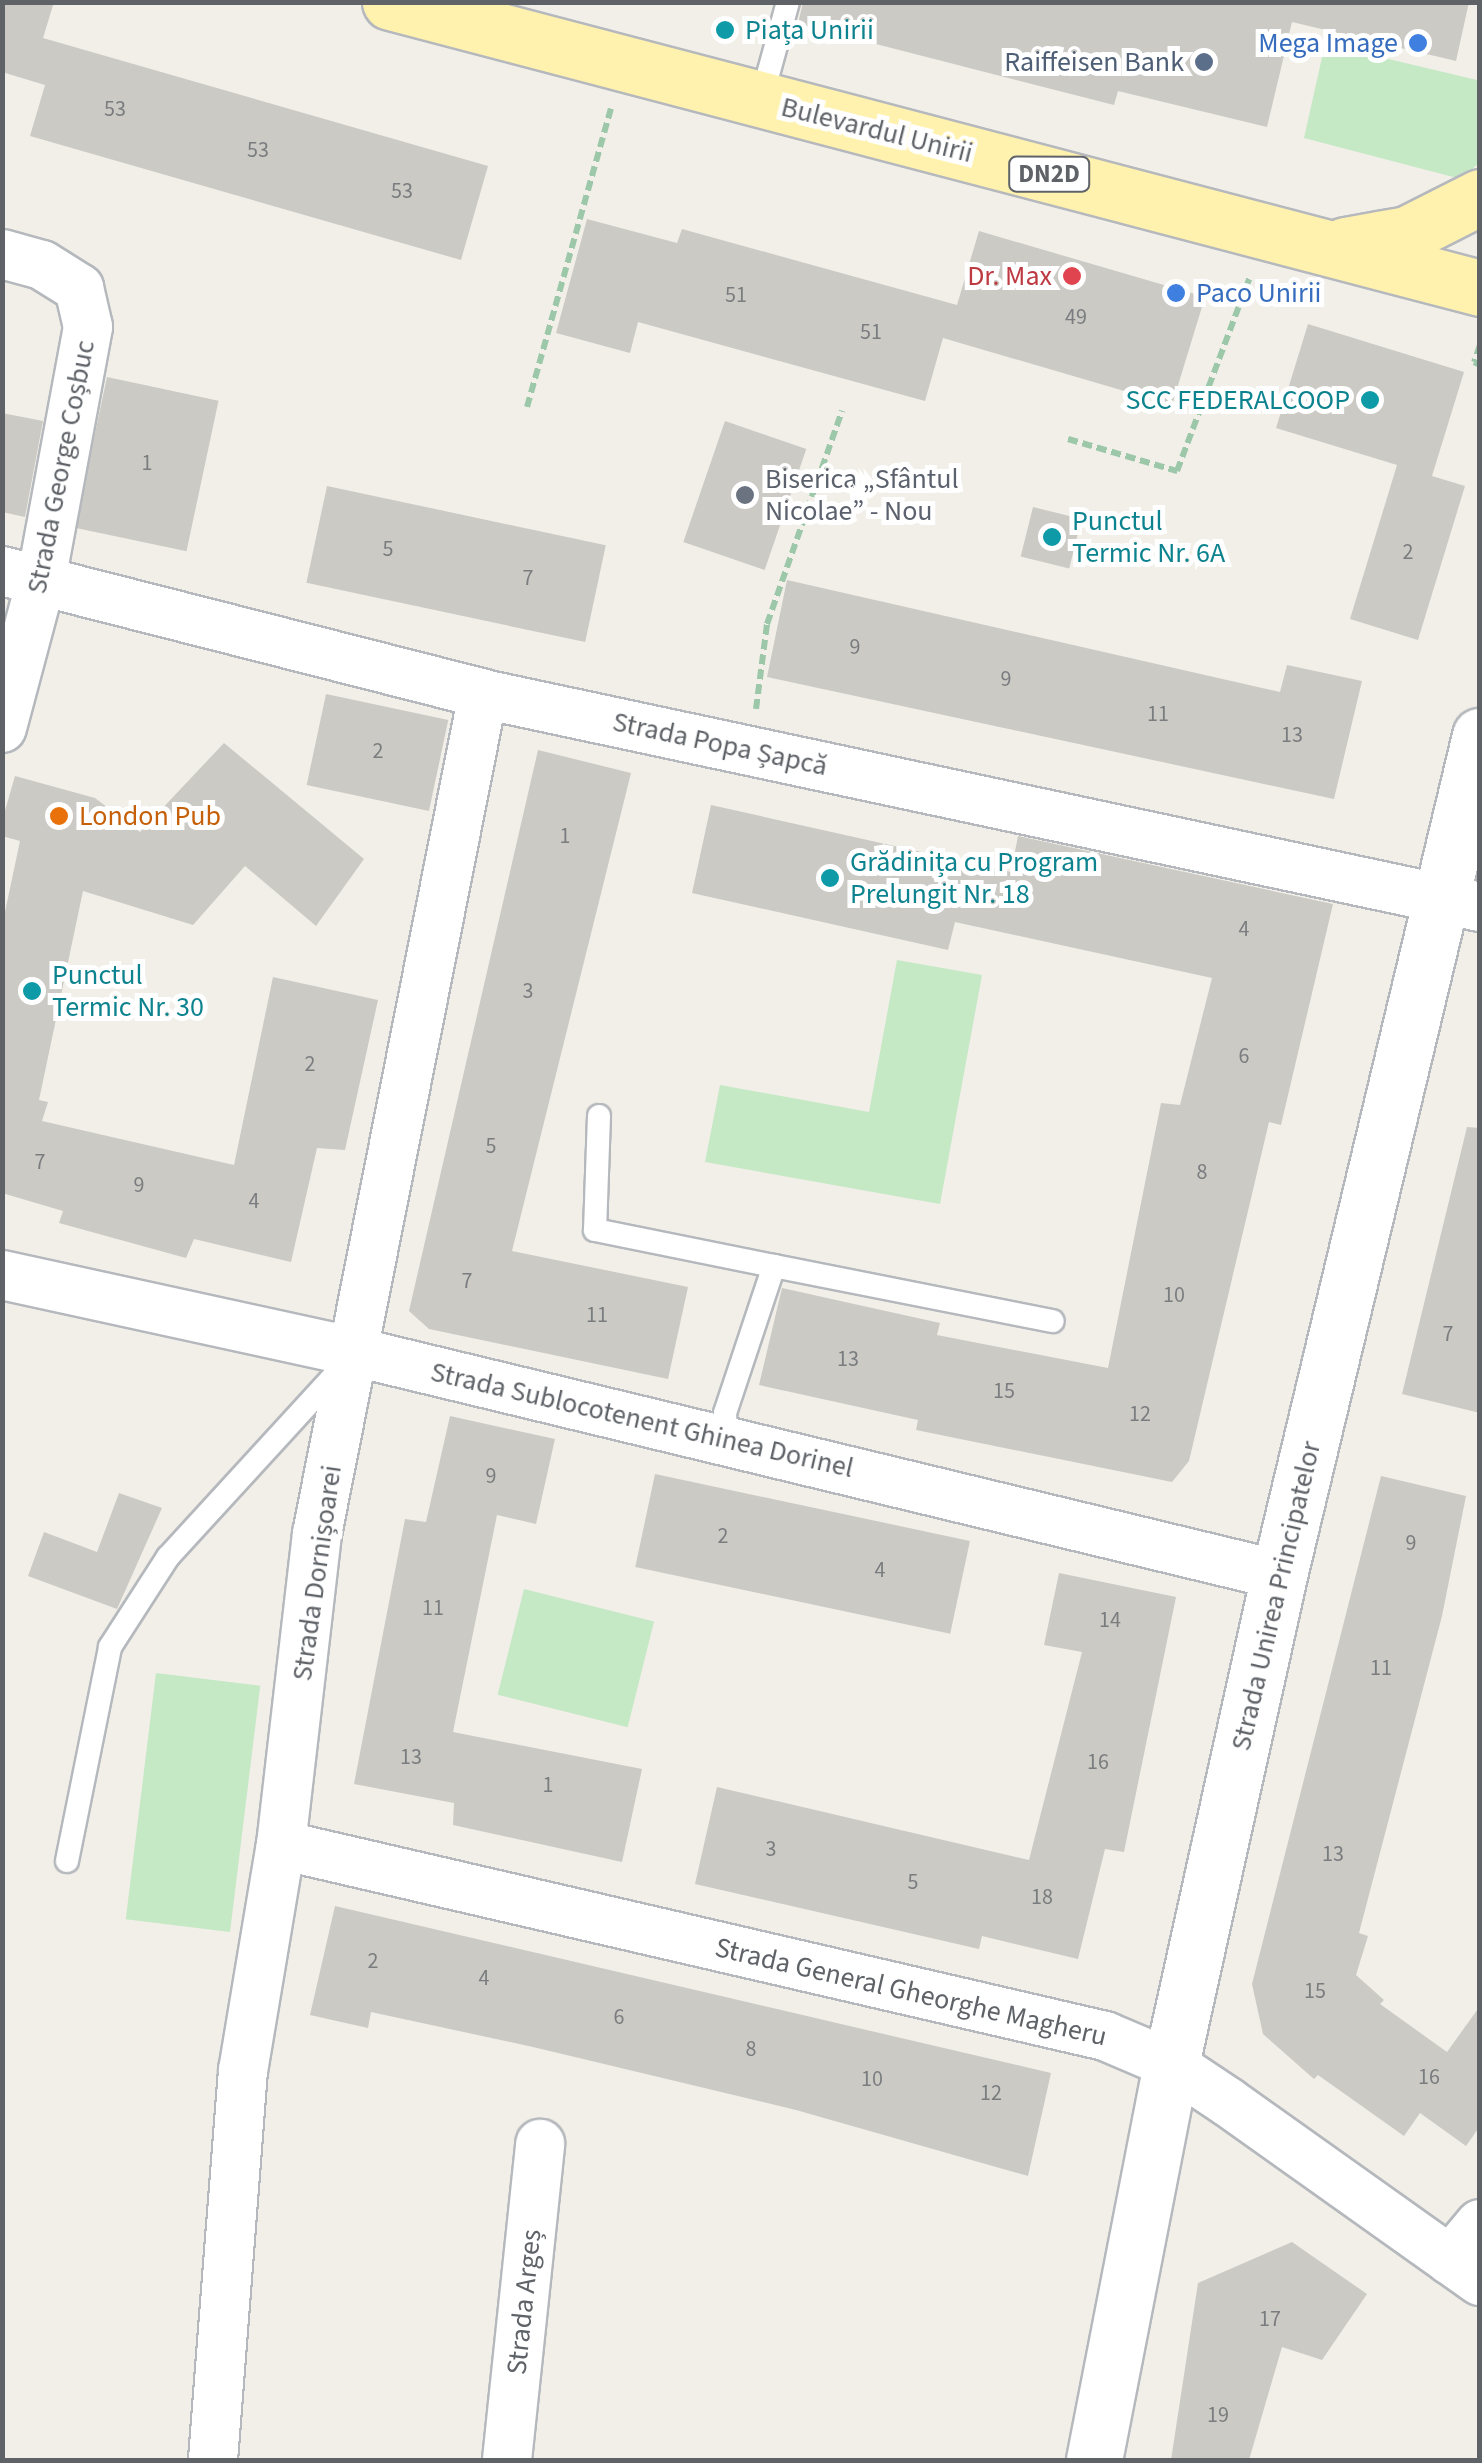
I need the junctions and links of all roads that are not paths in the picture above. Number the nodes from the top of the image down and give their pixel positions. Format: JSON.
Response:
{"nodes":[{"id":1,"x":390,"y":2,"type":"edge"},
{"id":2,"x":788,"y":2,"type":"edge"},
{"id":3,"x":761,"y":101,"type":"junction"},
{"id":4,"x":1480,"y":197,"type":"edge"},
{"id":5,"x":1338,"y":246,"type":"junction"},
{"id":6,"x":2,"y":254,"type":"edge"},
{"id":7,"x":1480,"y":288,"type":"edge"},
{"id":8,"x":22,"y":576,"type":"edge"},
{"id":9,"x":482,"y":694,"type":"junction"},
{"id":10,"x":2,"y":728,"type":"edge"},
{"id":11,"x":1480,"y":736,"type":"edge"},
{"id":12,"x":1460,"y":905,"type":"edge"},
{"id":13,"x":599,"y":1116,"type":"dead end"},
{"id":14,"x":774,"y":1266,"type":"junction"},
{"id":15,"x":2,"y":1276,"type":"edge"},
{"id":16,"x":1053,"y":1321,"type":"dead end"},
{"id":17,"x":356,"y":1352,"type":"junction"},
{"id":18,"x":726,"y":1439,"type":"junction"},
{"id":19,"x":1279,"y":1576,"type":"junction"},
{"id":20,"x":281,"y":1845,"type":"junction"},
{"id":21,"x":67,"y":1861,"type":"dead end"},
{"id":22,"x":1171,"y":2064,"type":"junction"},
{"id":23,"x":540,"y":2144,"type":"dead end"},
{"id":24,"x":1480,"y":2224,"type":"edge"},
{"id":25,"x":1465,"y":2271,"type":"edge"},
{"id":26,"x":213,"y":2460,"type":"edge"},
{"id":27,"x":508,"y":2460,"type":"edge"},
{"id":28,"x":1094,"y":2460,"type":"edge"}],
"edges":[{"from":1,"to":3,"type":"main road","name":"Bulevardul Unirii","number":"DN2D"},
{"from":2,"to":3,"type":"lane"},
{"from":3,"to":5,"type":"main road","name":"Bulevardul Unirii","number":"DN2D"},
{"from":4,"to":5,"type":"main road"},
{"from":5,"to":7,"type":"main road","name":"Bulevardul Unirii"},
{"from":6,"to":8,"type":"street","name":"Strada George Coșbuc"},
{"from":8,"to":9,"type":"street","name":"Strada Popa Șapcă"},
{"from":8,"to":10,"type":"street","name":"Strada George Coșbuc"},
{"from":9,"to":12,"type":"street","name":"Strada Popa Șapcă"},
{"from":9,"to":17,"type":"street","name":"Strada Dornișoarei"},
{"from":11,"to":12,"type":"main road","name":"Strada Unirea Principatelor"},
{"from":12,"to":19,"type":"main road","name":"Strada Unirea Principatelor"},
{"from":13,"to":14,"type":"lane"},
{"from":14,"to":16,"type":"lane"},
{"from":14,"to":18,"type":"lane"},
{"from":15,"to":17,"type":"street","name":"Strada Sublocotenent Ghinea Dorinel"},
{"from":17,"to":18,"type":"street","name":"Strada Sublocotenent Ghinea Dorinel"},
{"from":17,"to":20,"type":"street","name":"Strada Dornișoarei"},
{"from":17,"to":21,"type":"lane"},
{"from":18,"to":19,"type":"street","name":"Strada Sublocotenent Ghinea Dorinel"},
{"from":19,"to":22,"type":"main road","name":"Strada Unirea Principatelor"},
{"from":20,"to":22,"type":"street","name":"Strada General Gheorghe Magheru"},
{"from":20,"to":26,"type":"street","name":"Strada Dornișoarei"},
{"from":22,"to":25,"type":"street","name":"Strada General Gheorghe Magheru"},
{"from":22,"to":28,"type":"main road","name":"Strada Unirea Principatelor"},
{"from":23,"to":27,"type":"street","name":"Strada Argeș"},
{"from":24,"to":25,"type":"street"}]}
